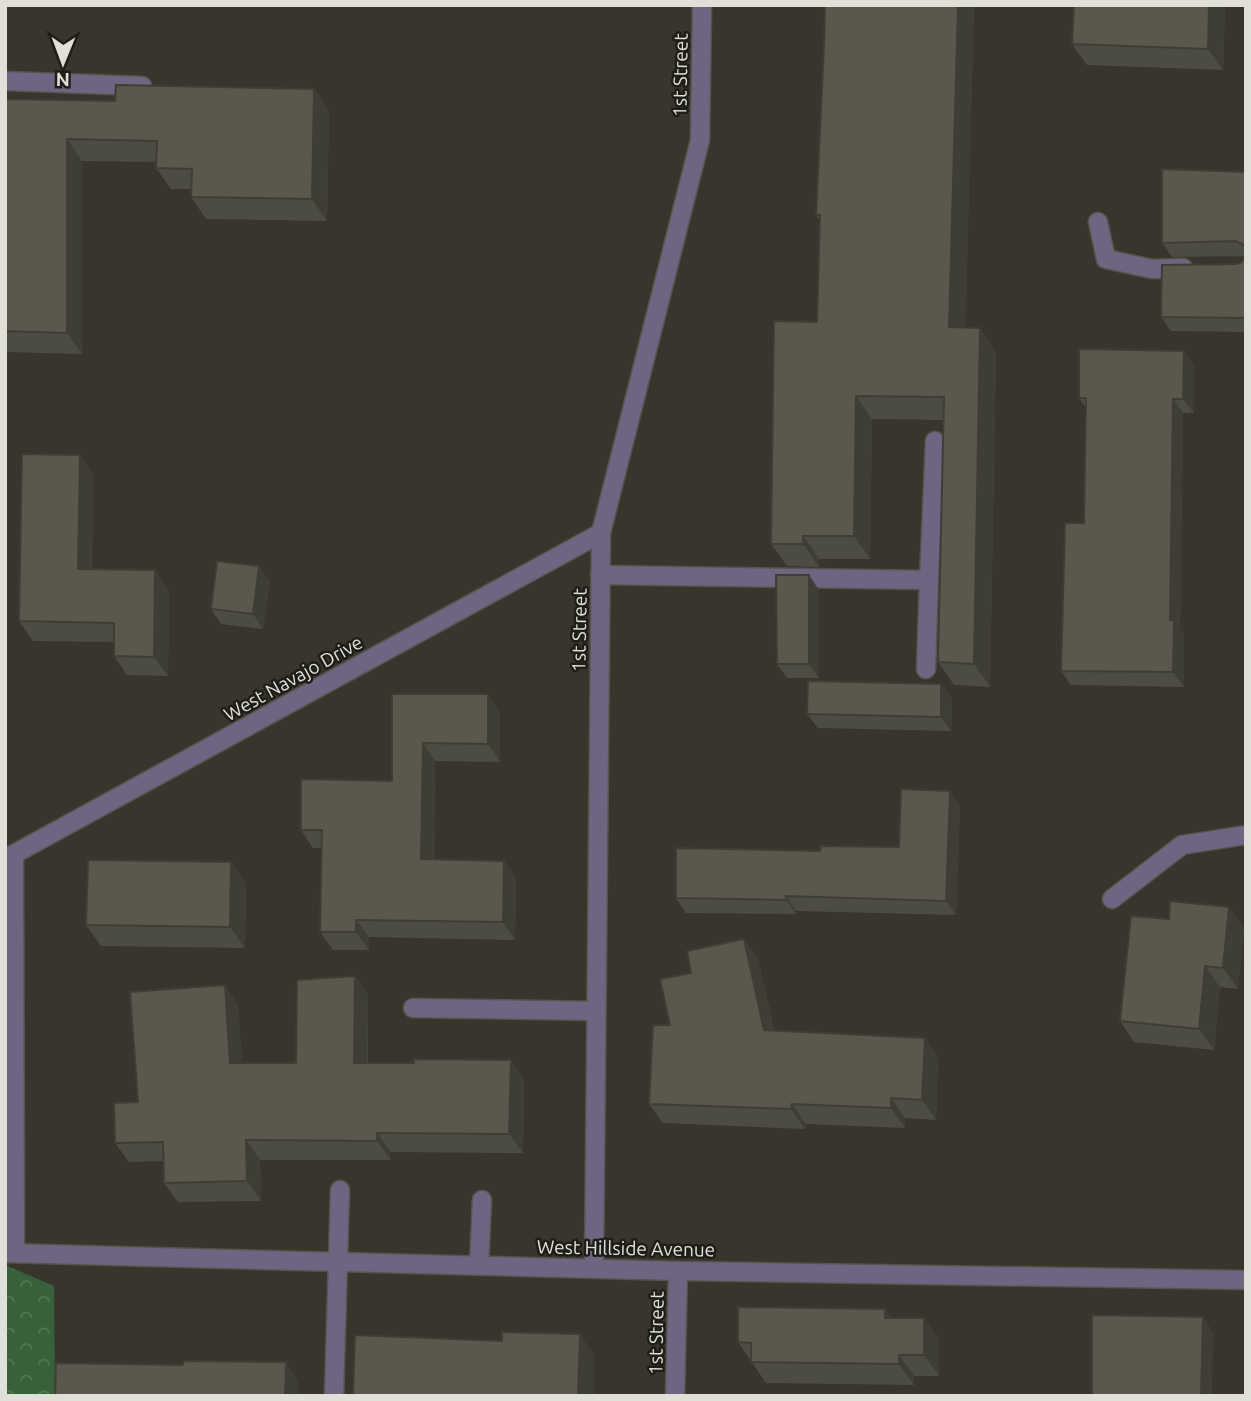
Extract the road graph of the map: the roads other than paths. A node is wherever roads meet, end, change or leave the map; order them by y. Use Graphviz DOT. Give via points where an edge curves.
graph roads {
  1 [pos="702,5"];
  2 [pos="5,81"];
  3 [pos="155,87"];
  4 [pos="1098,222"];
  5 [pos="1206,268"];
  6 [pos="935,441"];
  7 [pos="601,533"];
  8 [pos="600,575"];
  9 [pos="929,580"];
  10 [pos="926,668"];
  11 [pos="1246,835"];
  12 [pos="10,857"];
  13 [pos="1112,899"];
  14 [pos="413,1008"];
  15 [pos="596,1011"];
  16 [pos="340,1190"];
  17 [pos="482,1200"];
  18 [pos="10,1253"];
  19 [pos="337,1262"];
  20 [pos="479,1265"];
  21 [pos="594,1268"];
  22 [pos="678,1271"];
  23 [pos="1246,1280"];
  24 [pos="334,1396"];
  25 [pos="675,1396"];
  1 -- 7 [label="street, 1st Street" via="700,140"];
  2 -- 3 [label="street"];
  4 -- 5 [label="street" via="1106,259 1152,269"];
  6 -- 9 [label="street"];
  7 -- 8 [label="street, 1st Street"];
  7 -- 12 [label="street, West Navajo Drive"];
  8 -- 9 [label="street"];
  8 -- 15 [label="street, 1st Street"];
  9 -- 10 [label="street"];
  11 -- 13 [label="street" via="1182,845"];
  12 -- 18 [label="street"];
  14 -- 15 [label="street"];
  15 -- 21 [label="street, 1st Street"];
  16 -- 19 [label="street"];
  17 -- 20 [label="street"];
  18 -- 19 [label="street, West Hillside Avenue"];
  19 -- 20 [label="street, West Hillside Avenue"];
  19 -- 24 [label="street"];
  20 -- 21 [label="street, West Hillside Avenue"];
  21 -- 22 [label="street, West Hillside Avenue"];
  22 -- 23 [label="street, West Hillside Avenue"];
  22 -- 25 [label="street, 1st Street"];
}
